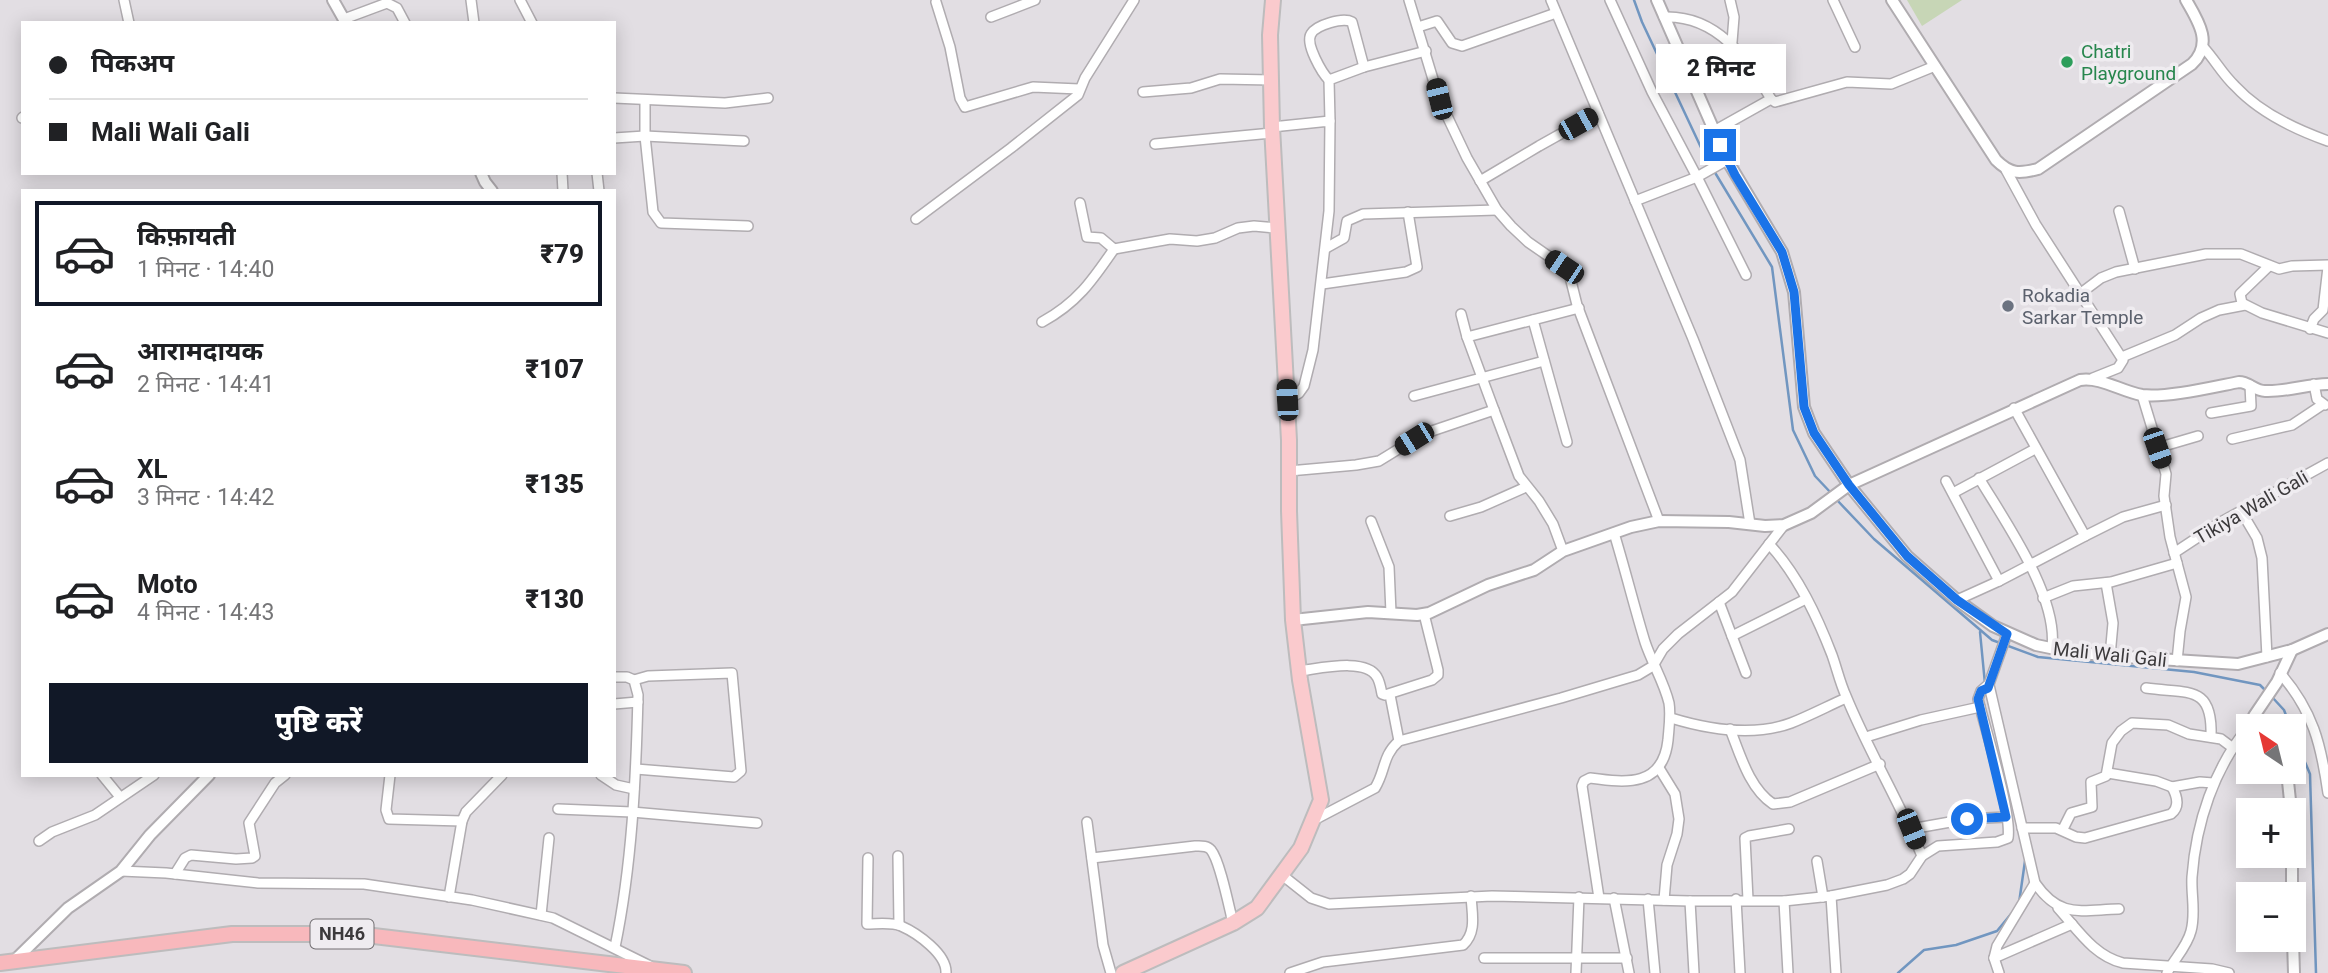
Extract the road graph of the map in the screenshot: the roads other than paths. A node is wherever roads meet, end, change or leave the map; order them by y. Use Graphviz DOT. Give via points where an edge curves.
graph roads {
  1 [pos="124,0"];
  2 [pos="333,0"];
  3 [pos="471,0"];
  4 [pos="520,0"];
  5 [pos="1035,0"];
  6 [pos="1134,0"];
  7 [pos="1273,0"];
  8 [pos="1409,0"];
  9 [pos="1551,0"];
  10 [pos="1611,0"];
  11 [pos="1657,0"];
  12 [pos="1730,0"];
  13 [pos="1833,0"];
  14 [pos="1892,0"];
  15 [pos="2186,0"];
  16 [pos="936,2"];
  17 [pos="1556,13"];
  18 [pos="990,17"];
  19 [pos="1664,17"];
  20 [pos="128,21"];
  21 [pos="345,21"];
  22 [pos="404,21"];
  23 [pos="474,21"];
  24 [pos="530,21"];
  25 [pos="1418,27"];
  26 [pos="1732,42"];
  27 [pos="1855,47"];
  28 [pos="2204,48"];
  29 [pos="1426,51"];
  30 [pos="1936,66"];
  31 [pos="1364,67"];
  32 [pos="1272,80"];
  33 [pos="1329,80"];
  34 [pos="1079,89"];
  35 [pos="1143,92"];
  36 [pos="616,98"];
  37 [pos="768,98"];
  38 [pos="1771,99"];
  39 [pos="645,100"];
  40 [pos="1598,113"];
  41 [pos="1330,121"];
  42 [pos="1272,130"];
  43 [pos="1714,131"];
  44 [pos="645,136"];
  45 [pos="616,138"];
  46 [pos="744,141"];
  47 [pos="2328,141"];
  48 [pos="1155,144"];
  49 [pos="1722,163"];
  50 [pos="2006,170"];
  51 [pos="1697,177"];
  52 [pos="1480,181"];
  53 [pos="1635,201"];
  54 [pos="1080,203"];
  55 [pos="1497,210"];
  56 [pos="2119,211"];
  57 [pos="1408,212"];
  58 [pos="916,219"];
  59 [pos="748,226"];
  60 [pos="1276,228"];
  61 [pos="1326,248"];
  62 [pos="1114,249"];
  63 [pos="2269,266"];
  64 [pos="2328,266"];
  65 [pos="2135,269"];
  66 [pos="1746,275"];
  67 [pos="1322,284"];
  68 [pos="2081,293"];
  69 [pos="2245,305"];
  70 [pos="1579,308"];
  71 [pos="1461,314"];
  72 [pos="1533,320"];
  73 [pos="1042,322"];
  74 [pos="2310,328"];
  75 [pos="2328,333"];
  76 [pos="1467,337"];
  77 [pos="2122,358"];
  78 [pos="1544,361"];
  79 [pos="1480,377"];
  80 [pos="2094,378"];
  81 [pos="2314,384"];
  82 [pos="2328,384"];
  83 [pos="2249,385"];
  84 [pos="2142,395"];
  85 [pos="1413,396"];
  86 [pos="1287,400"];
  87 [pos="2325,405"];
  88 [pos="2014,408"];
  89 [pos="1494,410"];
  90 [pos="2211,413"];
  91 [pos="2198,436"];
  92 [pos="2232,439"];
  93 [pos="1567,442"];
  94 [pos="2157,448"];
  95 [pos="2035,449"];
  96 [pos="2328,463"];
  97 [pos="1289,471"];
  98 [pos="1979,478"];
  99 [pos="1946,481"];
  100 [pos="1849,485"];
  101 [pos="1526,487"];
  102 [pos="1953,493"];
  103 [pos="2166,505"];
  104 [pos="2241,511"];
  105 [pos="1450,516"];
  106 [pos="1371,521"];
  107 [pos="1659,521"];
  108 [pos="1749,524"];
  109 [pos="1784,525"];
  110 [pos="1614,533"];
  111 [pos="2085,536"];
  112 [pos="1769,544"];
  113 [pos="1563,551"];
  114 [pos="2176,558"];
  115 [pos="2030,565"];
  116 [pos="1999,581"];
  117 [pos="2106,583"];
  118 [pos="2043,598"];
  119 [pos="1807,599"];
  120 [pos="1957,600"];
  121 [pos="1719,602"];
  122 [pos="1391,613"];
  123 [pos="1424,614"];
  124 [pos="1293,621"];
  125 [pos="2328,634"];
  126 [pos="1732,636"];
  127 [pos="2006,638"];
  128 [pos="2052,648"];
  129 [pos="2292,650"];
  130 [pos="2110,656"];
  131 [pos="2267,657"];
  132 [pos="2177,661"];
  133 [pos="1653,666"];
  134 [pos="1299,671"];
  135 [pos="1746,673"];
  136 [pos="616,677"];
  137 [pos="2278,677"];
  138 [pos="634,680"];
  139 [pos="1986,688"];
  140 [pos="2146,688"];
  141 [pos="1390,695"];
  142 [pos="1846,698"];
  143 [pos="638,702"];
  144 [pos="616,704"];
  145 [pos="1980,707"];
  146 [pos="2258,714"];
  147 [pos="1671,718"];
  148 [pos="1730,729"];
  149 [pos="1866,737"];
  150 [pos="2211,737"];
  151 [pos="1399,741"];
  152 [pos="2236,744"];
  153 [pos="2233,748"];
  154 [pos="1880,764"];
  155 [pos="1659,768"];
  156 [pos="635,769"];
  157 [pos="2108,773"];
  158 [pos="104,777"];
  159 [pos="151,777"];
  160 [pos="207,777"];
  161 [pos="282,777"];
  162 [pos="390,777"];
  163 [pos="500,777"];
  164 [pos="604,777"];
  165 [pos="2213,783"];
  166 [pos="2172,787"];
  167 [pos="635,789"];
  168 [pos="2328,793"];
  169 [pos="2015,794"];
  170 [pos="120,797"];
  171 [pos="2003,799"];
  172 [pos="558,809"];
  173 [pos="632,812"];
  174 [pos="2006,817"];
  175 [pos="462,821"];
  176 [pos="1312,821"];
  177 [pos="1087,822"];
  178 [pos="757,823"];
  179 [pos="2022,828"];
  180 [pos="1789,829"];
  181 [pos="1911,829"];
  182 [pos="2063,829"];
  183 [pos="548,838"];
  184 [pos="39,841"];
  185 [pos="898,856"];
  186 [pos="1922,856"];
  187 [pos="868,858"];
  188 [pos="1092,859"];
  189 [pos="1817,862"];
  190 [pos="121,871"];
  191 [pos="176,874"];
  192 [pos="1282,875"];
  193 [pos="2035,883"];
  194 [pos="1471,896"];
  195 [pos="449,897"];
  196 [pos="1579,897"];
  197 [pos="1827,897"];
  198 [pos="1599,898"];
  199 [pos="1614,898"];
  200 [pos="1648,899"];
  201 [pos="1736,899"];
  202 [pos="1664,900"];
  203 [pos="1748,900"];
  204 [pos="1690,901"];
  205 [pos="1784,901"];
  206 [pos="2057,907"];
  207 [pos="2119,909"];
  208 [pos="541,915"];
  209 [pos="1233,923"];
  210 [pos="2072,924"];
  211 [pos="899,925"];
  212 [pos="615,947"];
  213 [pos="2293,952"];
  214 [pos="1484,958"];
  215 [pos="1577,958"];
  216 [pos="1627,958"];
  217 [pos="1994,958"];
  218 [pos="7,961"];
  219 [pos="656,970"];
  220 [pos="2168,970"];
  221 [pos="1131,971"];
  222 [pos="684,973"];
  223 [pos="946,973"];
  224 [pos="1111,973"];
  225 [pos="1290,973"];
  226 [pos="1576,973"];
  227 [pos="1629,973"];
  228 [pos="1655,973"];
  229 [pos="1694,973"];
  230 [pos="1740,973"];
  231 [pos="1788,973"];
  232 [pos="1836,973"];
  233 [pos="1999,973"];
  234 [pos="2229,973"];
  235 [pos="2294,973"];
  1 -- 20 [label="street"];
  2 -- 21 [label="street"];
  3 -- 23 [label="street"];
  4 -- 24 [label="street"];
  5 -- 18 [label="street"];
  6 -- 34 [label="street"];
  7 -- 32 [label="main road"];
  8 -- 25 [label="street"];
  9 -- 17 [label="street"];
  10 -- 51 [label="street"];
  11 -- 19 [label="street, Mali Wali Gali"];
  12 -- 26 [label="street"];
  13 -- 27 [label="street"];
  14 -- 30 [label="street"];
  15 -- 28 [label="street"];
  16 -- 34 [label="street" via="965,107 1033,87"];
  17 -- 25 [label="street" via="1462,46 1452,43 1437,21"];
  17 -- 40 [label="street"];
  19 -- 26 [label="street" via="1685,17"];
  19 -- 43 [label="street, Mali Wali Gali"];
  21 -- 22 [label="street" via="387,3 397,8"];
  25 -- 29 [label="street"];
  26 -- 38 [label="street"];
  28 -- 47 [label="street" via="2236,89 2287,125"];
  28 -- 50 [label="street" via="2192,64 2038,169"];
  29 -- 31 [label="street"];
  29 -- 52 [label="street" via="1439,99"];
  30 -- 38 [label="street" via="1891,84 1847,82 1781,101"];
  30 -- 50 [label="street"];
  31 -- 33 [label="street"];
  31 -- 33 [label="street" via="1352,22 1337,19 1314,30 1310,40 1318,68"];
  32 -- 35 [label="street" via="1220,79 1191,88"];
  32 -- 42 [label="main road"];
  33 -- 41 [label="street"];
  34 -- 58 [label="street" via="1059,111"];
  36 -- 39 [label="street"];
  37 -- 39 [label="street" via="725,103"];
  38 -- 43 [label="street"];
  39 -- 44 [label="street"];
  40 -- 52 [label="street"];
  40 -- 53 [label="street"];
  41 -- 42 [label="street"];
  41 -- 61 [label="street"];
  42 -- 48 [label="street"];
  42 -- 60 [label="main road"];
  43 -- 49 [label="street, Mali Wali Gali"];
  44 -- 45 [label="street"];
  44 -- 46 [label="street"];
  44 -- 59 [label="street" via="653,212 662,223"];
  49 -- 51 [label="street"];
  49 -- 100 [label="street, Mali Wali Gali" via="1782,252 1794,292 1804,407 1814,433"];
  50 -- 68 [label="street"];
  51 -- 53 [label="street"];
  51 -- 66 [label="street"];
  52 -- 55 [label="street"];
  53 -- 108 [label="street" via="1740,460"];
  54 -- 62 [label="street" via="1087,237 1101,238"];
  55 -- 57 [label="street"];
  55 -- 70 [label="street" via="1528,242 1564,267"];
  56 -- 65 [label="street"];
  57 -- 61 [label="street" via="1352,218 1345,226 1344,238"];
  57 -- 67 [label="street" via="1417,267"];
  60 -- 62 [label="street" via="1238,228 1198,241 1170,239"];
  60 -- 86 [label="main road"];
  61 -- 67 [label="street"];
  62 -- 73 [label="street" via="1072,303"];
  63 -- 64 [label="street"];
  63 -- 65 [label="street" via="2241,254 2206,254"];
  63 -- 69 [label="street" via="2240,294"];
  64 -- 74 [label="street" via="2323,310"];
  65 -- 68 [label="street" via="2101,278"];
  67 -- 86 [label="street" via="1307,379 1299,393"];
  68 -- 77 [label="street"];
  69 -- 74 [label="street"];
  69 -- 77 [label="street" via="2219,310"];
  70 -- 72 [label="street"];
  70 -- 107 [label="street"];
  71 -- 76 [label="street"];
  72 -- 76 [label="street"];
  72 -- 78 [label="street"];
  74 -- 75 [label="street"];
  76 -- 79 [label="street"];
  77 -- 80 [label="street" via="2118,368"];
  78 -- 79 [label="street"];
  78 -- 93 [label="street"];
  79 -- 85 [label="street"];
  79 -- 89 [label="street"];
  80 -- 84 [label="street"];
  80 -- 88 [label="street" via="2070,383"];
  81 -- 82 [label="street"];
  81 -- 83 [label="street" via="2267,391"];
  81 -- 87 [label="street" via="2317,399"];
  83 -- 84 [label="street" via="2239,382"];
  83 -- 90 [label="street" via="2251,406"];
  84 -- 94 [label="street"];
  86 -- 97 [label="main road"];
  87 -- 92 [label="street" via="2292,425"];
  88 -- 95 [label="street"];
  88 -- 100 [label="street"];
  89 -- 97 [label="street" via="1423,433 1378,461"];
  89 -- 101 [label="street"];
  91 -- 94 [label="street"];
  94 -- 103 [label="street" via="2166,474"];
  95 -- 98 [label="street"];
  95 -- 111 [label="street"];
  96 -- 104 [label="street, Tikiya Wali Gali"];
  97 -- 124 [label="main road"];
  98 -- 102 [label="street"];
  98 -- 115 [label="street"];
  99 -- 102 [label="street"];
  100 -- 109 [label="street" via="1811,513"];
  100 -- 120 [label="street, Mali Wali Gali" via="1907,556"];
  101 -- 105 [label="street"];
  101 -- 113 [label="street" via="1553,524"];
  102 -- 116 [label="street"];
  103 -- 111 [label="street" via="2123,517"];
  103 -- 114 [label="street"];
  104 -- 114 [label="street, Tikiya Wali Gali"];
  104 -- 131 [label="street" via="2257,538 2262,558"];
  106 -- 122 [label="street" via="1389,567"];
  107 -- 108 [label="street"];
  107 -- 110 [label="street"];
  108 -- 109 [label="street"];
  109 -- 112 [label="street"];
  110 -- 113 [label="street"];
  110 -- 133 [label="street"];
  111 -- 115 [label="street"];
  112 -- 119 [label="street"];
  112 -- 121 [label="street"];
  113 -- 123 [label="street" via="1534,570"];
  114 -- 117 [label="street, Tikiya Wali Gali"];
  114 -- 132 [label="street" via="2186,597"];
  115 -- 116 [label="street"];
  115 -- 118 [label="street"];
  116 -- 120 [label="street"];
  117 -- 118 [label="street, Tikiya Wali Gali" via="2073,586"];
  117 -- 130 [label="street" via="2113,623"];
  118 -- 128 [label="street" via="2052,621"];
  119 -- 126 [label="street"];
  119 -- 142 [label="street"];
  120 -- 127 [label="street, Mali Wali Gali"];
  121 -- 126 [label="street"];
  121 -- 133 [label="street" via="1678,634"];
  122 -- 123 [label="street"];
  122 -- 124 [label="street" via="1360,612"];
  123 -- 141 [label="street" via="1438,675"];
  124 -- 134 [label="main road"];
  125 -- 129 [label="street, Mali Wali Gali"];
  126 -- 135 [label="street"];
  127 -- 128 [label="street, Mali Wali Gali"];
  127 -- 139 [label="street"];
  128 -- 130 [label="street, Mali Wali Gali"];
  129 -- 131 [label="street, Mali Wali Gali"];
  129 -- 137 [label="street"];
  130 -- 132 [label="street, Mali Wali Gali"];
  131 -- 132 [label="street, Mali Wali Gali" via="2238,664"];
  133 -- 147 [label="street"];
  133 -- 151 [label="street" via="1561,698"];
  134 -- 141 [label="street" via="1354,666 1374,673 1382,694"];
  134 -- 176 [label="main road" via="1321,800"];
  136 -- 138 [label="street"];
  137 -- 146 [label="street"];
  137 -- 168 [label="street" via="2307,709 2322,751"];
  138 -- 143 [label="street"];
  138 -- 156 [label="street" via="732,673 741,771 734,777"];
  139 -- 145 [label="street" via="1978,699"];
  139 -- 169 [label="street"];
  140 -- 150 [label="street" via="2197,695 2205,701 2210,709"];
  141 -- 151 [label="street"];
  142 -- 148 [label="street" via="1789,723"];
  142 -- 149 [label="street"];
  143 -- 144 [label="street"];
  143 -- 156 [label="street"];
  145 -- 149 [label="street"];
  145 -- 171 [label="street"];
  147 -- 148 [label="street"];
  147 -- 155 [label="street" via="1665,761"];
  148 -- 154 [label="street" via="1760,794 1773,804 1790,803"];
  149 -- 154 [label="street"];
  150 -- 153 [label="street" via="2227,741"];
  150 -- 157 [label="street" via="2168,725 2132,723 2112,743"];
  151 -- 176 [label="street" via="1388,750 1375,788"];
  152 -- 153 [label="street"];
  153 -- 165 [label="street"];
  154 -- 181 [label="street"];
  155 -- 198 [label="street" via="1633,781 1584,780 1582,793"];
  155 -- 202 [label="street" via="1675,794 1679,819"];
  156 -- 167 [label="street"];
  157 -- 166 [label="street"];
  157 -- 182 [label="street" via="2091,782 2092,807 2071,813"];
  158 -- 170 [label="street"];
  159 -- 170 [label="street"];
  160 -- 190 [label="street"];
  161 -- 191 [label="street" via="249,823 255,849 252,859 191,855"];
  162 -- 175 [label="street" via="389,819"];
  163 -- 175 [label="street"];
  164 -- 167 [label="street"];
  165 -- 166 [label="street"];
  165 -- 220 [label="street" via="2192,877 2191,931"];
  166 -- 182 [label="street" via="2177,802 2171,814 2085,838"];
  167 -- 173 [label="street"];
  169 -- 171 [label="street"];
  169 -- 179 [label="street"];
  170 -- 184 [label="street"];
  171 -- 174 [label="street"];
  172 -- 173 [label="street"];
  173 -- 178 [label="street"];
  173 -- 212 [label="street"];
  174 -- 181 [label="street"];
  174 -- 186 [label="street" via="2009,833 2005,841 1948,844"];
  175 -- 195 [label="street"];
  176 -- 192 [label="main road"];
  177 -- 188 [label="street"];
  179 -- 182 [label="street"];
  179 -- 193 [label="street"];
  180 -- 203 [label="street" via="1745,838"];
  181 -- 186 [label="street"];
  183 -- 208 [label="street"];
  185 -- 211 [label="street"];
  186 -- 197 [label="street" via="1903,879"];
  187 -- 211 [label="street" via="867,924"];
  188 -- 209 [label="street" via="1206,846 1216,861"];
  188 -- 224 [label="street"];
  189 -- 197 [label="street"];
  190 -- 191 [label="street"];
  190 -- 218 [label="street" via="68,908"];
  191 -- 195 [label="street" via="258,883 364,884"];
  192 -- 194 [label="street" via="1311,898 1329,904"];
  192 -- 209 [label="main road" via="1257,908"];
  193 -- 206 [label="street"];
  193 -- 217 [label="street" via="2002,935"];
  194 -- 196 [label="street"];
  194 -- 225 [label="street" via="1473,928 1463,945 1323,962"];
  195 -- 208 [label="street"];
  196 -- 198 [label="street"];
  196 -- 215 [label="street"];
  197 -- 205 [label="street"];
  197 -- 232 [label="street"];
  198 -- 199 [label="street"];
  199 -- 200 [label="street"];
  199 -- 216 [label="street"];
  200 -- 202 [label="street"];
  200 -- 228 [label="street"];
  201 -- 203 [label="street"];
  201 -- 204 [label="street"];
  201 -- 230 [label="street"];
  202 -- 204 [label="street"];
  203 -- 205 [label="street"];
  204 -- 229 [label="street"];
  205 -- 231 [label="street"];
  206 -- 207 [label="street"];
  206 -- 210 [label="street"];
  208 -- 212 [label="street"];
  209 -- 221 [label="main road"];
  210 -- 217 [label="street"];
  210 -- 220 [label="street" via="2096,951 2111,960"];
  211 -- 223 [label="street" via="936,950"];
  212 -- 219 [label="street"];
  213 -- 235 [label="street"];
  214 -- 215 [label="street"];
  215 -- 216 [label="street"];
  215 -- 226 [label="street"];
  216 -- 227 [label="street"];
  217 -- 233 [label="street"];
  218 -- 219 [label="highway, NH46" via="232,934 357,934"];
  219 -- 222 [label="highway, NH46"];
  220 -- 234 [label="street" via="2212,968"];
}
